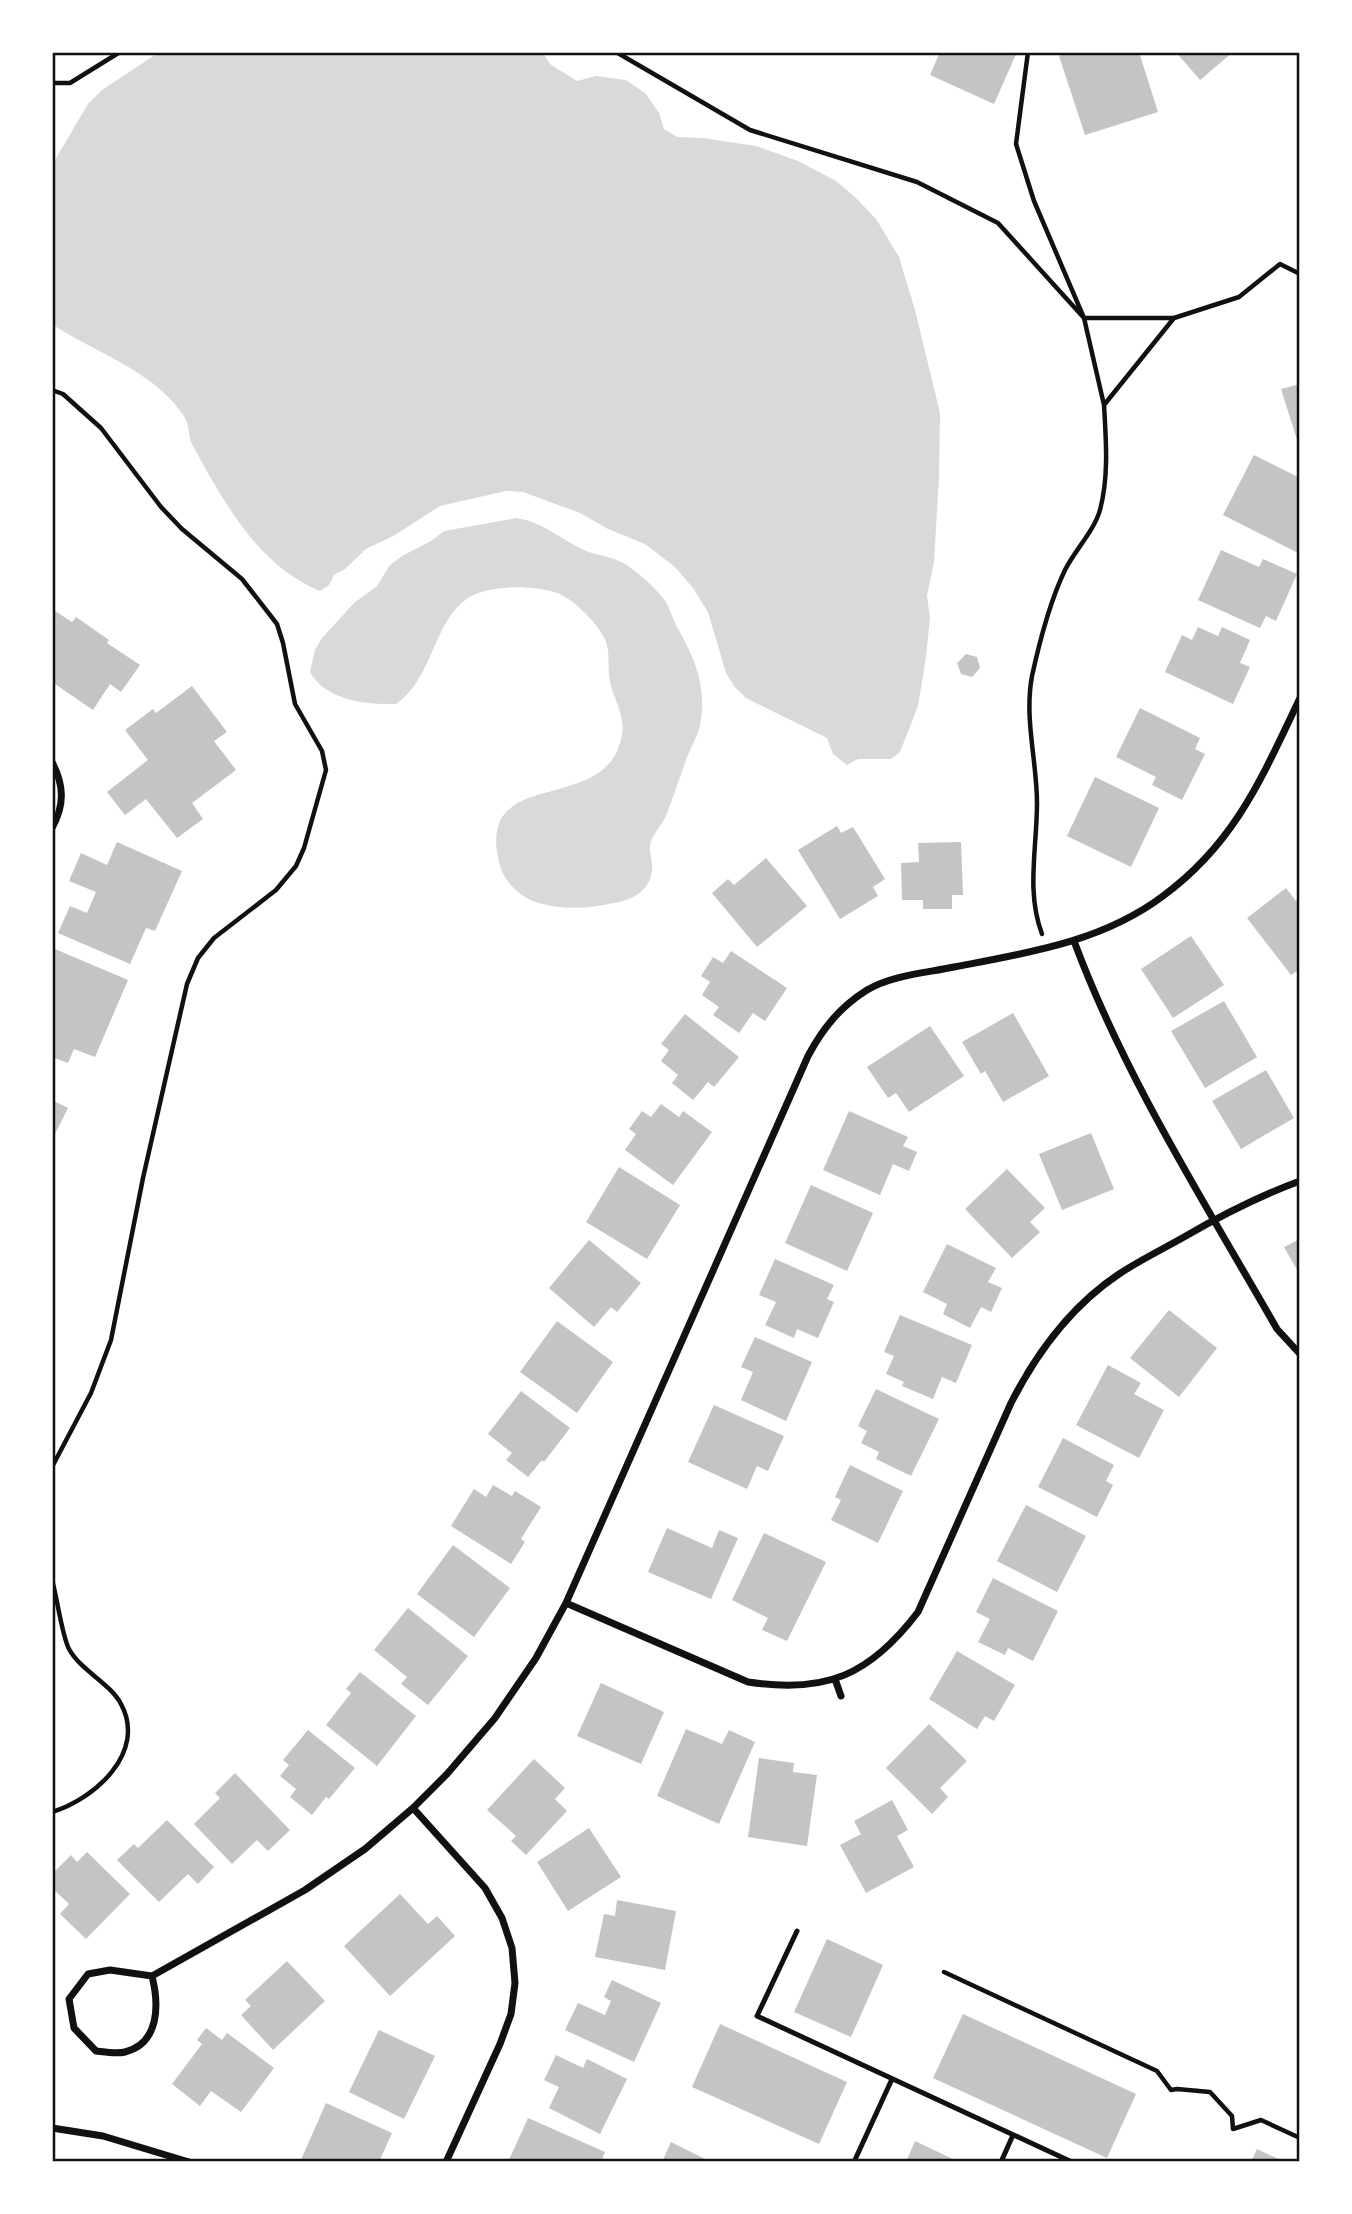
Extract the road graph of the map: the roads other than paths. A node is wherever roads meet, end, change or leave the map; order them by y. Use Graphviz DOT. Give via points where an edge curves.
graph roads {
  1 [pos="1300,698"];
  2 [pos="52,762"];
  3 [pos="52,828"];
  4 [pos="1074,942"];
  5 [pos="1300,1181"];
  6 [pos="1214,1219"];
  7 [pos="1300,1354"];
  8 [pos="566,1603"];
  9 [pos="835,1679"];
  10 [pos="841,1696"];
  11 [pos="412,1808"];
  12 [pos="797,1931"];
  13 [pos="152,1976"];
  14 [pos="892,2079"];
  15 [pos="52,2128"];
  16 [pos="1013,2134"];
  17 [pos="189,2161"];
  18 [pos="446,2161"];
  19 [pos="853,2161"];
  20 [pos="1001,2161"];
  21 [pos="1072,2161"];
  1 -- 4 [label="street" via="1254,794 1200,865 1153,903"];
  2 -- 3 [label="street" via="60,778 62,799"];
  4 -- 6 [label="street" via="1120,1051"];
  4 -- 8 [label="street" via="894,979 843,1007 822,1030"];
  5 -- 6 [label="street"];
  6 -- 7 [label="street" via="1277,1329"];
  6 -- 9 [label="street" via="1119,1274 1049,1339 1011,1403 918,1612 897,1640 871,1662"];
  8 -- 9 [label="street" via="748,1682 779,1687"];
  8 -- 11 [label="street" via="495,1718"];
  9 -- 10 [label="street"];
  11 -- 13 [label="street" via="365,1849 305,1890"];
  11 -- 18 [label="street" via="485,1888 512,1948 515,1983 511,2014"];
  12 -- 14 [label="lane" via="757,2016"];
  13 -- 13 [label="street" via="157,1996 155,2021 146,2040 124,2052 96,2051 74,2028 69,1999 88,1974 110,1970"];
  14 -- 16 [label="lane"];
  14 -- 19 [label="lane"];
  15 -- 17 [label="street" via="103,2136"];
  16 -- 20 [label="lane"];
  16 -- 21 [label="lane"];
}
